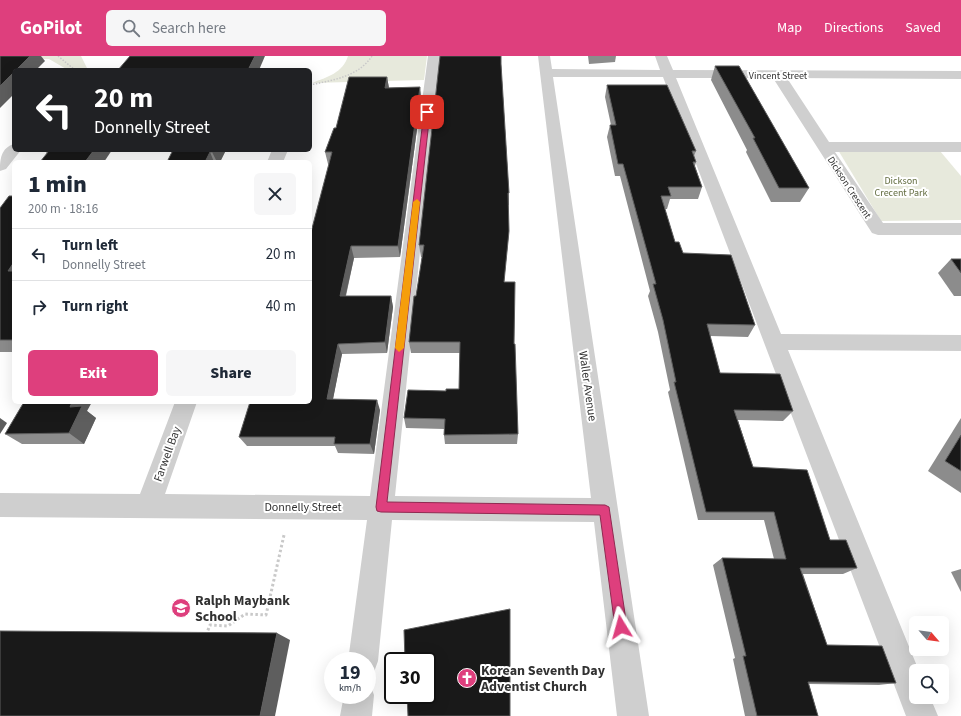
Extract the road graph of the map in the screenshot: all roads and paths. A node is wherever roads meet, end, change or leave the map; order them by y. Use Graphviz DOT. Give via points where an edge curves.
graph roads {
  1 [pos="58,56"];
  2 [pos="372,56"];
  3 [pos="434,56"];
  4 [pos="546,65"];
  5 [pos="665,65"];
  6 [pos="73,68"];
  7 [pos="778,75"];
  8 [pos="961,75"];
  9 [pos="312,84"];
  10 [pos="961,146"];
  11 [pos="824,147"];
  12 [pos="12,151"];
  13 [pos="0,166"];
  14 [pos="961,229"];
  15 [pos="776,342"];
  16 [pos="961,343"];
  17 [pos="185,404"];
  18 [pos="0,505"];
  19 [pos="148,507"];
  20 [pos="290,507"];
  21 [pos="381,507"];
  22 [pos="605,510"];
  23 [pos="205,639"];
  24 [pos="364,652"];
  25 [pos="358,704"];
  26 [pos="356,716"];
  27 [pos="632,716"];
  28 [pos="922,716"];
  1 -- 6 [label="path"];
  2 -- 9 [label="path" via="366,65 352,74"];
  3 -- 21 [label="street"];
  4 -- 5 [label="street, Vincent Street"];
  4 -- 22 [label="street, Waller Avenue"];
  5 -- 7 [label="street, Vincent Street"];
  5 -- 15 [label="street"];
  7 -- 8 [label="street, Vincent Street"];
  7 -- 11 [label="street, Dickson Crescent"];
  10 -- 11 [label="street"];
  11 -- 14 [label="street, Dickson Crescent" via="878,229"];
  12 -- 13 [label="street"];
  15 -- 16 [label="street"];
  15 -- 28 [label="street"];
  17 -- 19 [label="street, Farwell Bay"];
  18 -- 19 [label="street, Donnelly Street"];
  19 -- 20 [label="street, Donnelly Street"];
  20 -- 21 [label="street, Donnelly Street"];
  20 -- 23 [label="path" via="266,615 245,614 228,626 210,625"];
  21 -- 22 [label="street, Donnelly Street"];
  21 -- 24 [label="street"];
  22 -- 27 [label="street, Waller Avenue"];
  25 -- 26 [label="street"];
}
